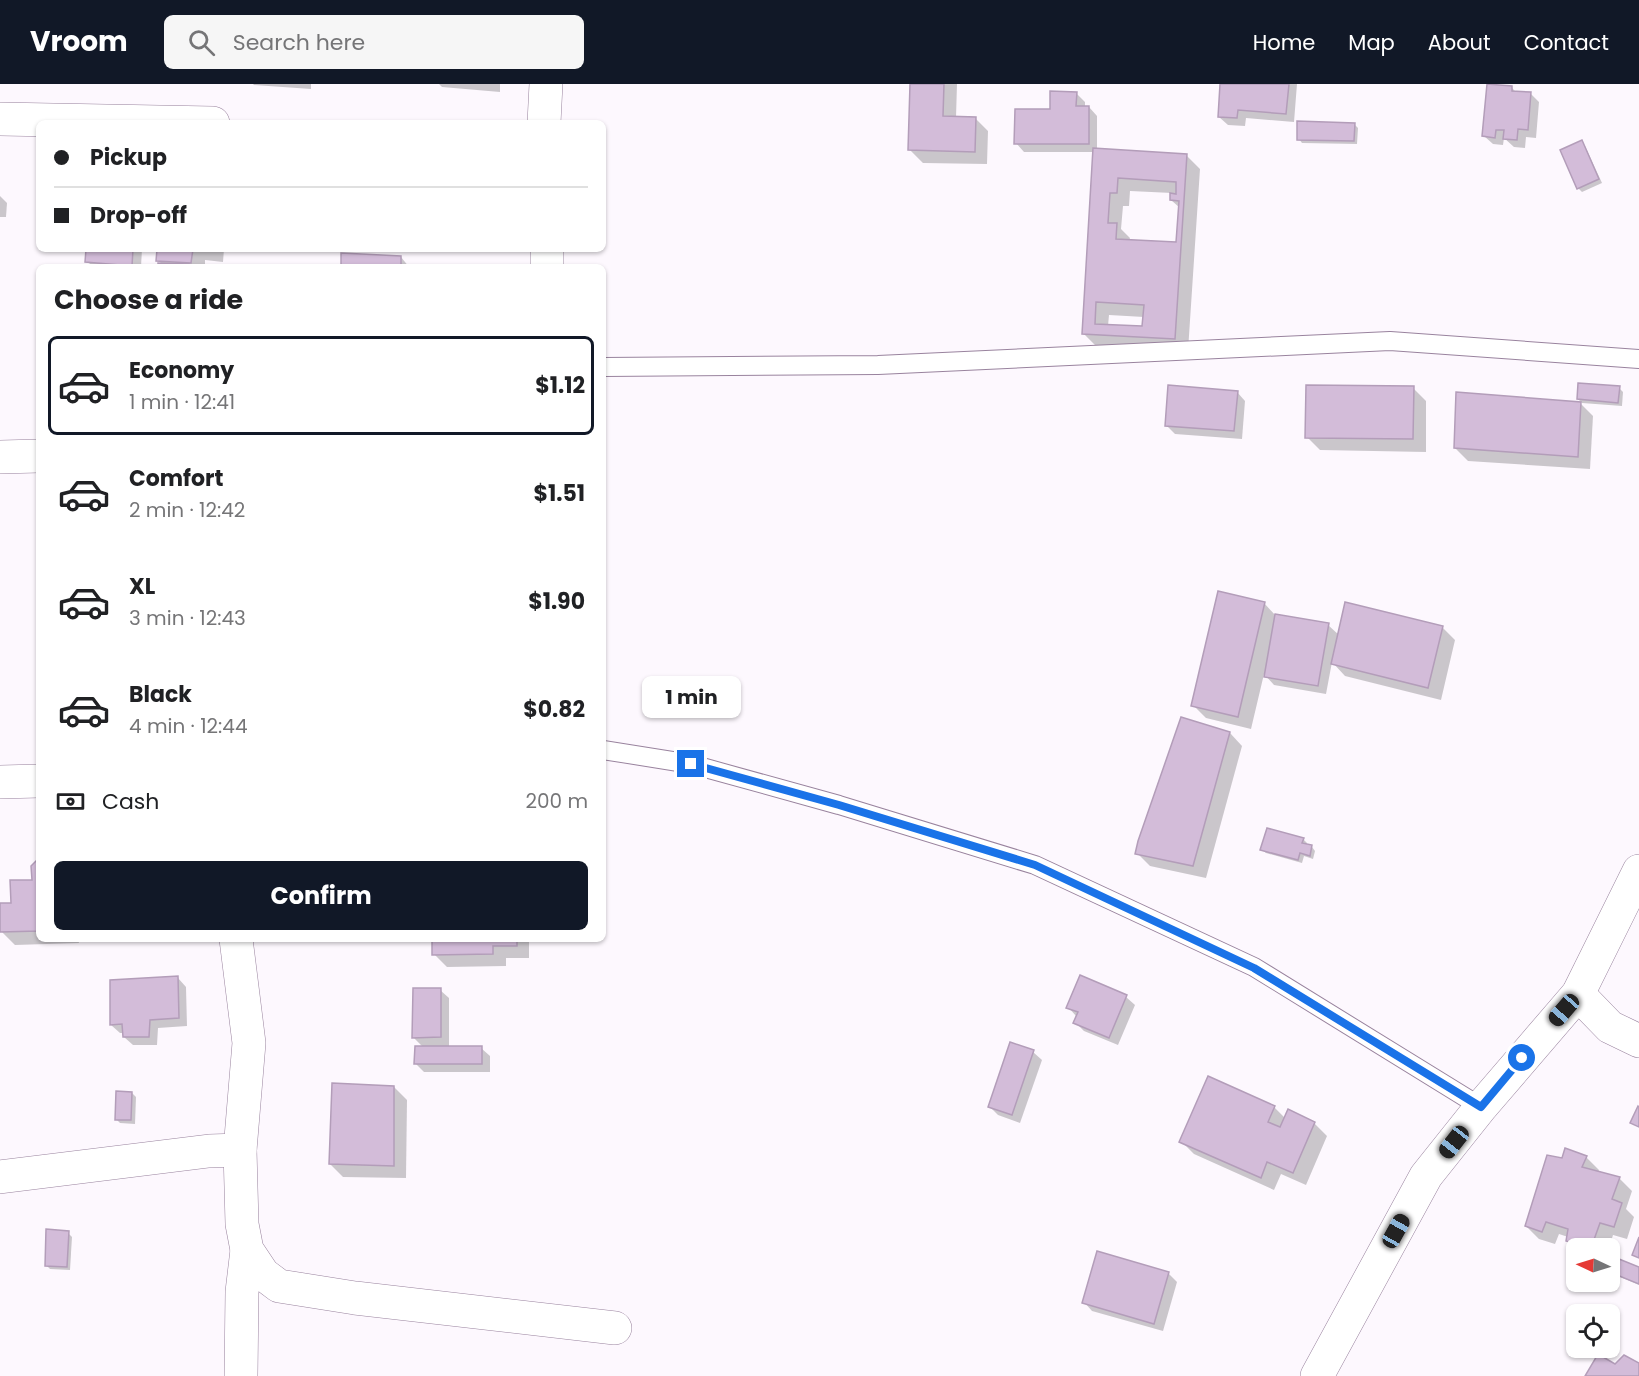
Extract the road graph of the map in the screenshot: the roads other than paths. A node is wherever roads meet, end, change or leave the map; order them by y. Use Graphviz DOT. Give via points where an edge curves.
graph roads {
  1 [pos="546,84"];
  2 [pos="0,119"];
  3 [pos="53,120"];
  4 [pos="544,120"];
  5 [pos="1639,359"];
  6 [pos="606,367"];
  7 [pos="36,456"];
  8 [pos="0,457"];
  9 [pos="606,750"];
  10 [pos="36,781"];
  11 [pos="0,782"];
  12 [pos="1639,871"];
  13 [pos="236,942"];
  14 [pos="1578,994"];
  15 [pos="1639,1041"];
  16 [pos="1481,1107"];
  17 [pos="240,1150"];
  18 [pos="0,1177"];
  19 [pos="248,1250"];
  20 [pos="615,1328"];
  21 [pos="241,1376"];
  22 [pos="1317,1376"];
  1 -- 4 [label="street"];
  2 -- 3 [label="street"];
  5 -- 6 [label="lane" via="1390,341 878,365"];
  7 -- 8 [label="street"];
  9 -- 16 [label="lane" via="691,764 1035,865 1254,968"];
  10 -- 11 [label="street"];
  12 -- 14 [label="street"];
  13 -- 17 [label="street" via="249,1043"];
  14 -- 15 [label="street" via="1610,1028"];
  14 -- 16 [label="street"];
  16 -- 22 [label="street" via="1426,1176"];
  17 -- 18 [label="street"];
  17 -- 19 [label="street" via="242,1224"];
  19 -- 20 [label="street" via="263,1274 279,1286"];
  19 -- 21 [label="street" via="242,1292"];
}
